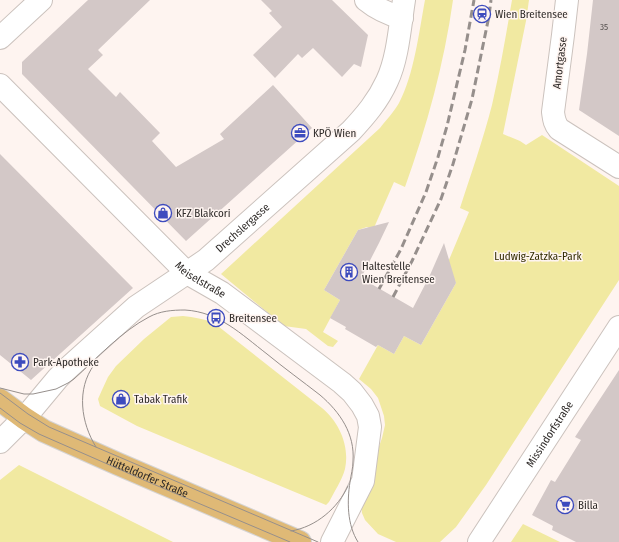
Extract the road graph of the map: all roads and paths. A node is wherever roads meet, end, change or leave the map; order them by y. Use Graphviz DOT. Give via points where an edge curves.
graph roads {
  1 [pos="41,0"];
  2 [pos="366,0"];
  3 [pos="567,0"];
  4 [pos="403,9"];
  5 [pos="0,38"];
  6 [pos="0,85"];
  7 [pos="619,167"];
  8 [pos="187,274"];
  9 [pos="619,327"];
  10 [pos="0,400"];
  11 [pos="24,418"];
  12 [pos="0,442"];
  13 [pos="300,542"];
  14 [pos="332,542"];
  15 [pos="479,542"];
  1 -- 5 [label="street"];
  2 -- 4 [label="street" via="386,13"];
  3 -- 7 [label="street, Amortgasse" via="554,120 559,129"];
  4 -- 8 [label="street, Drechslergasse" via="392,67 378,98 366,115 321,159"];
  6 -- 8 [label="street, Meiselstraße"];
  8 -- 11 [label="street, Drechslergasse" via="157,292 120,321 58,378"];
  8 -- 14 [label="street, Meiselstraße" via="222,293 342,383 352,392 368,416 370,427 363,482"];
  9 -- 15 [label="street, Missindorfstraße"];
  10 -- 11 [label="main road, Hütteldorfer Straße"];
  11 -- 12 [label="street, Drechslergasse"];
  11 -- 13 [label="main road, Hütteldorfer Straße" via="44,431"];
}
